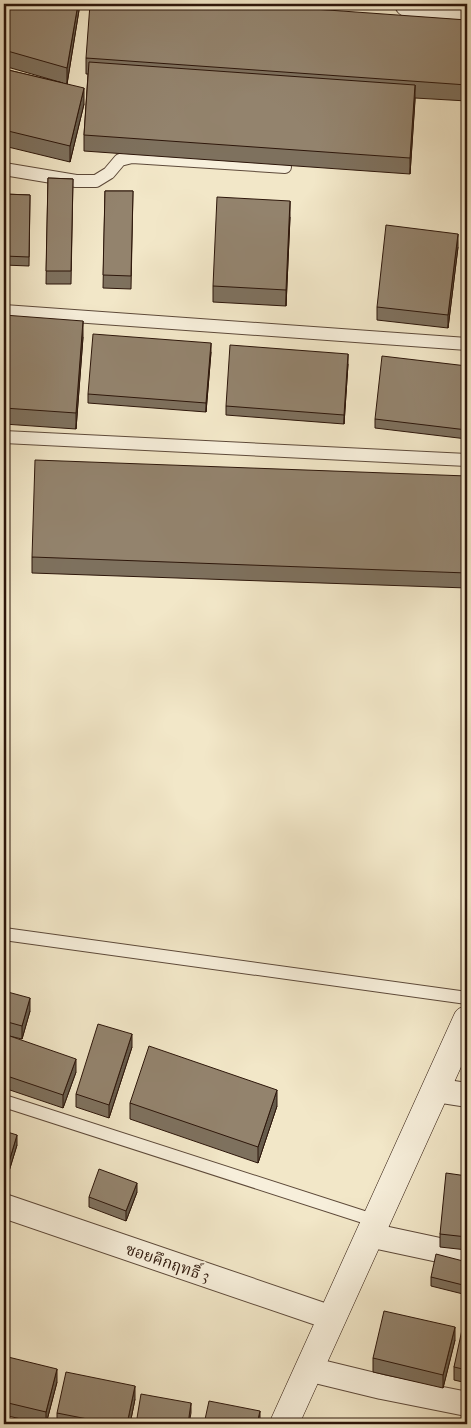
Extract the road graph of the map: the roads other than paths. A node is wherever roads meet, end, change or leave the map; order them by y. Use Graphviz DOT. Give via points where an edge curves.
graph roads {
  1 [pos="407,4"];
  2 [pos="467,8"];
  3 [pos="285,167"];
  4 [pos="4,169"];
  5 [pos="4,311"];
  6 [pos="467,344"];
  7 [pos="4,437"];
  8 [pos="467,460"];
  9 [pos="4,934"];
  10 [pos="467,998"];
  11 [pos="467,1020"];
  12 [pos="435,1090"];
  13 [pos="467,1095"];
  14 [pos="4,1101"];
  15 [pos="4,1206"];
  16 [pos="372,1228"];
  17 [pos="467,1256"];
  18 [pos="332,1318"];
  19 [pos="308,1369"];
  20 [pos="467,1404"];
  21 [pos="284,1424"];
  1 -- 2 [label="street"];
  3 -- 4 [label="lane" via="132,157 120,160 109,174 86,181"];
  5 -- 6 [label="lane"];
  7 -- 8 [label="lane"];
  9 -- 10 [label="lane"];
  11 -- 12 [label="street"];
  12 -- 13 [label="street"];
  12 -- 16 [label="street"];
  14 -- 16 [label="lane"];
  15 -- 18 [label="street, ซอยคึกฤทธิ์ 3"];
  16 -- 17 [label="street"];
  16 -- 18 [label="street"];
  18 -- 19 [label="street"];
  19 -- 20 [label="street"];
  19 -- 21 [label="street"];
}
